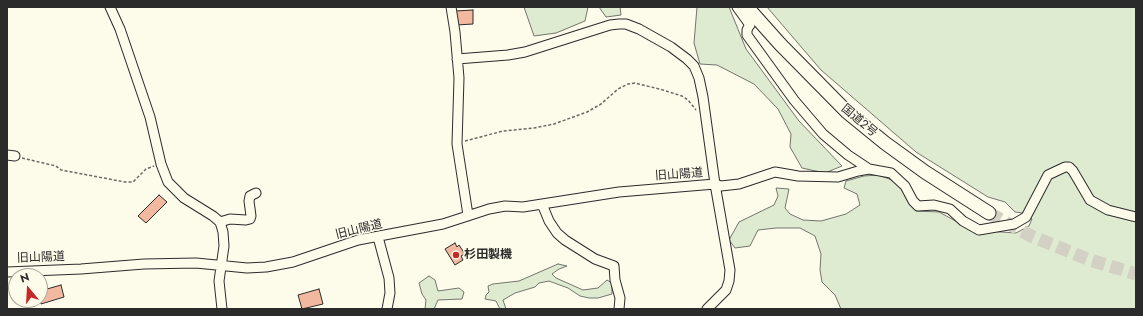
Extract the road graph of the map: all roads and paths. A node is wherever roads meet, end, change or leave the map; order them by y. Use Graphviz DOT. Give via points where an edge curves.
graph roads {
  1 [pos="110,7"];
  2 [pos="451,7"];
  3 [pos="737,7"];
  4 [pos="750,16"];
  5 [pos="457,59"];
  6 [pos="705,118"];
  7 [pos="457,144"];
  8 [pos="11,156"];
  9 [pos="161,164"];
  10 [pos="869,169"];
  11 [pos="715,184"];
  12 [pos="256,193"];
  13 [pos="542,204"];
  14 [pos="989,214"];
  15 [pos="468,215"];
  16 [pos="1136,217"];
  17 [pos="220,222"];
  18 [pos="378,236"];
  19 [pos="220,266"];
  20 [pos="7,272"];
  21 [pos="222,309"];
  22 [pos="387,309"];
  23 [pos="619,309"];
  24 [pos="707,309"];
  1 -- 9 [label="street" via="150,117"];
  2 -- 5 [label="street"];
  3 -- 4 [label="street"];
  4 -- 10 [label="street" via="747,35 794,100 823,134"];
  4 -- 14 [label="highway, 国道2号" via="847,112 925,172"];
  5 -- 6 [label="street" via="525,52 610,25 626,24 671,47 694,66 699,78"];
  5 -- 7 [label="street"];
  6 -- 7 [label="path" via="682,96 635,83 618,89 587,112 554,124 503,131"];
  6 -- 11 [label="street"];
  7 -- 15 [label="street"];
  8 -- 9 [label="path" via="56,166 61,170 125,182 133,182 146,169"];
  9 -- 17 [label="street" via="168,182 184,198"];
  10 -- 11 [label="street, 旧山陽道" via="838,177 798,176 775,172 739,184"];
  10 -- 16 [label="street" via="891,174 905,186 913,202 918,206 934,205 950,209 963,221 979,230 1014,224 1026,218 1048,175 1065,167 1073,171 1090,200 1108,210"];
  11 -- 13 [label="street, 旧山陽道" via="619,192"];
  11 -- 24 [label="street" via="730,270 726,290"];
  12 -- 17 [label="street" via="250,196 250,219"];
  13 -- 15 [label="street, 旧山陽道" via="489,209"];
  13 -- 23 [label="street" via="549,222 565,240 595,259 614,266 620,298"];
  15 -- 18 [label="street, 旧山陽道" via="443,224"];
  17 -- 19 [label="street" via="224,246"];
  18 -- 19 [label="street, 旧山陽道" via="358,240 293,262 248,268"];
  18 -- 22 [label="street" via="389,278"];
  19 -- 20 [label="street, 旧山陽道" via="196,263 144,264"];
  19 -- 21 [label="street"];
}
